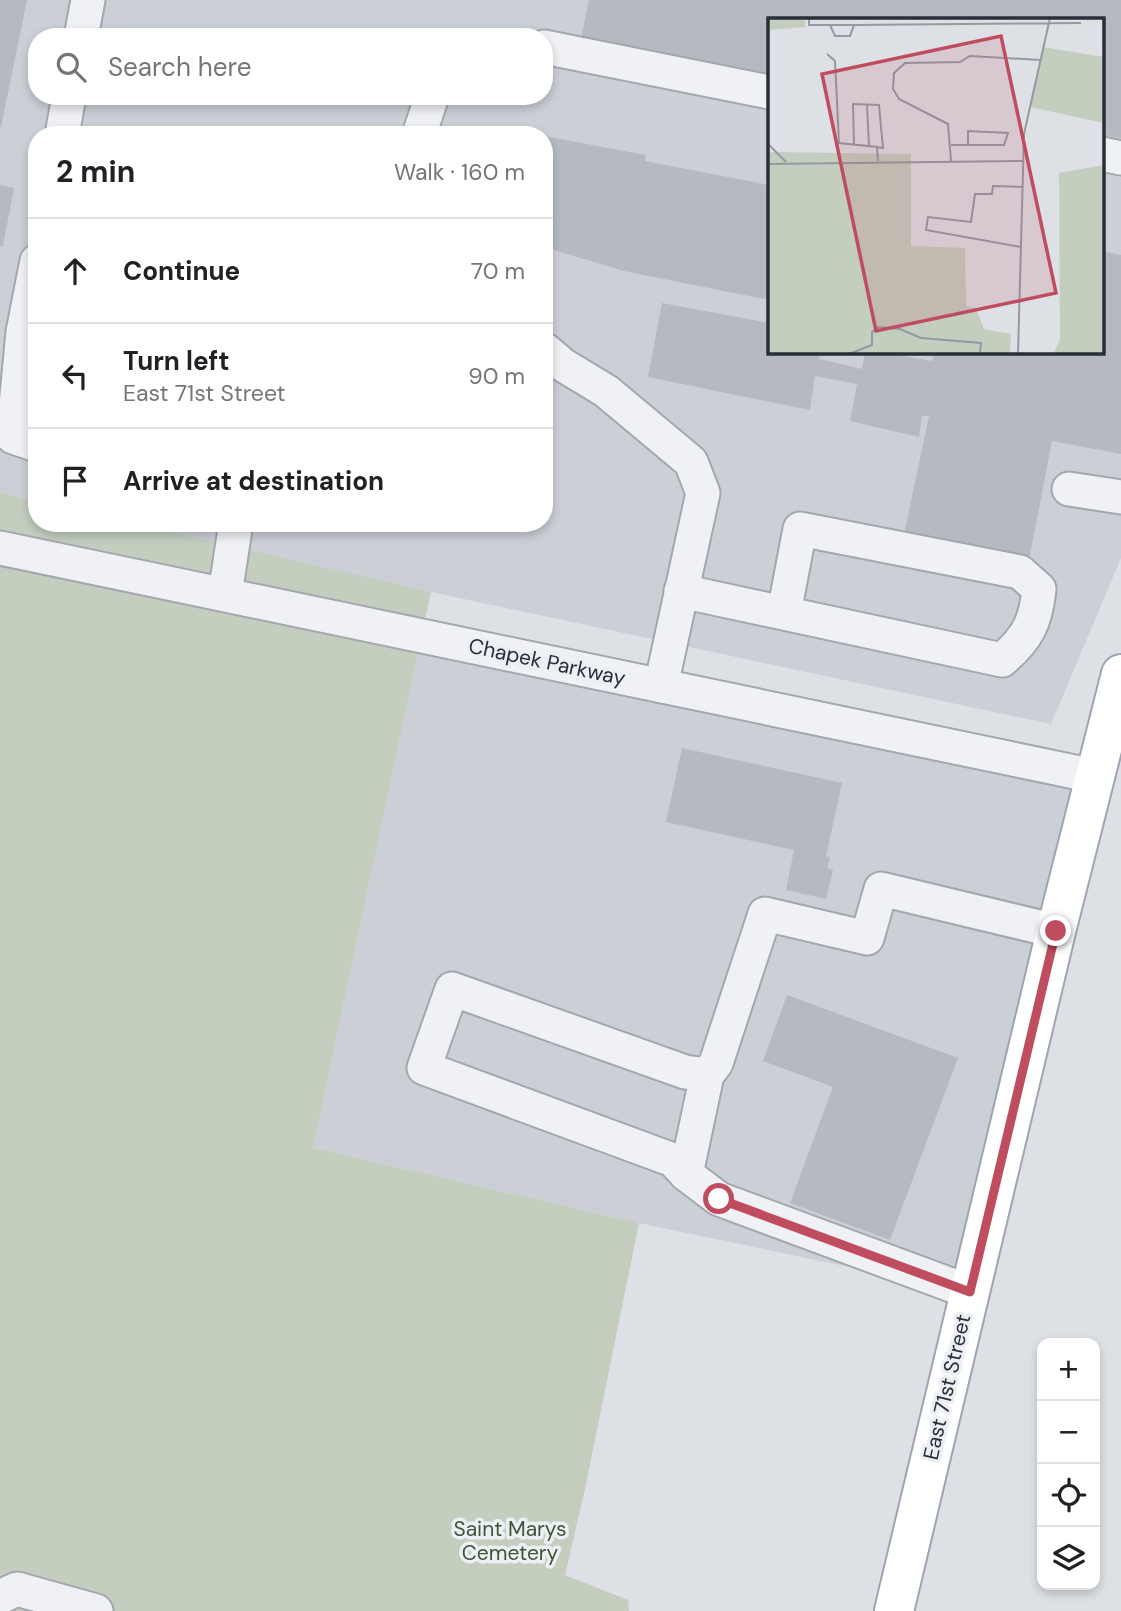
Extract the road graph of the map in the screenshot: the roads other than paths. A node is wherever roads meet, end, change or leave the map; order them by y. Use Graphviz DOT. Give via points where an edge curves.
graph roads {
  1 [pos="88,0"];
  2 [pos="83,28"];
  3 [pos="553,49"];
  4 [pos="768,92"];
  5 [pos="67,105"];
  6 [pos="428,105"];
  7 [pos="64,126"];
  8 [pos="421,126"];
  9 [pos="28,307"];
  10 [pos="553,357"];
  11 [pos="28,442"];
  12 [pos="1069,489"];
  13 [pos="1121,497"];
  14 [pos="235,532"];
  15 [pos="0,548"];
  16 [pos="681,592"];
  17 [pos="225,594"];
  18 [pos="784,613"];
  19 [pos="1121,674"];
  20 [pos="661,686"];
  21 [pos="1094,776"];
  22 [pos="1056,931"];
  23 [pos="707,1075"];
  24 [pos="686,1174"];
  25 [pos="970,1292"];
  26 [pos="0,1597"];
  27 [pos="96,1611"];
  28 [pos="894,1611"];
  1 -- 2 [label="street"];
  3 -- 4 [label="street"];
  5 -- 7 [label="street"];
  6 -- 8 [label="street"];
  9 -- 11 [label="street" via="13,437"];
  10 -- 16 [label="street" via="606,391 691,462 703,493"];
  12 -- 13 [label="street"];
  14 -- 17 [label="street"];
  15 -- 17 [label="street, Chapek Parkway"];
  16 -- 18 [label="street"];
  16 -- 20 [label="street"];
  17 -- 20 [label="street, Chapek Parkway"];
  18 -- 18 [label="street" via="1002,660 1030,629 1039,589 1020,572 800,529"];
  19 -- 21 [label="main road, East 71st Street"];
  20 -- 21 [label="street, Chapek Parkway"];
  21 -- 22 [label="main road, East 71st Street"];
  22 -- 23 [label="street" via="881,889 867,937 765,914 716,1063"];
  22 -- 25 [label="main road, East 71st Street"];
  23 -- 24 [label="street"];
  23 -- 24 [label="street" via="685,1072 452,989 424,1068 673,1160"];
  24 -- 25 [label="street" via="719,1199"];
  25 -- 28 [label="main road, East 71st Street"];
  26 -- 27 [label="street" via="17,1589"];
}
